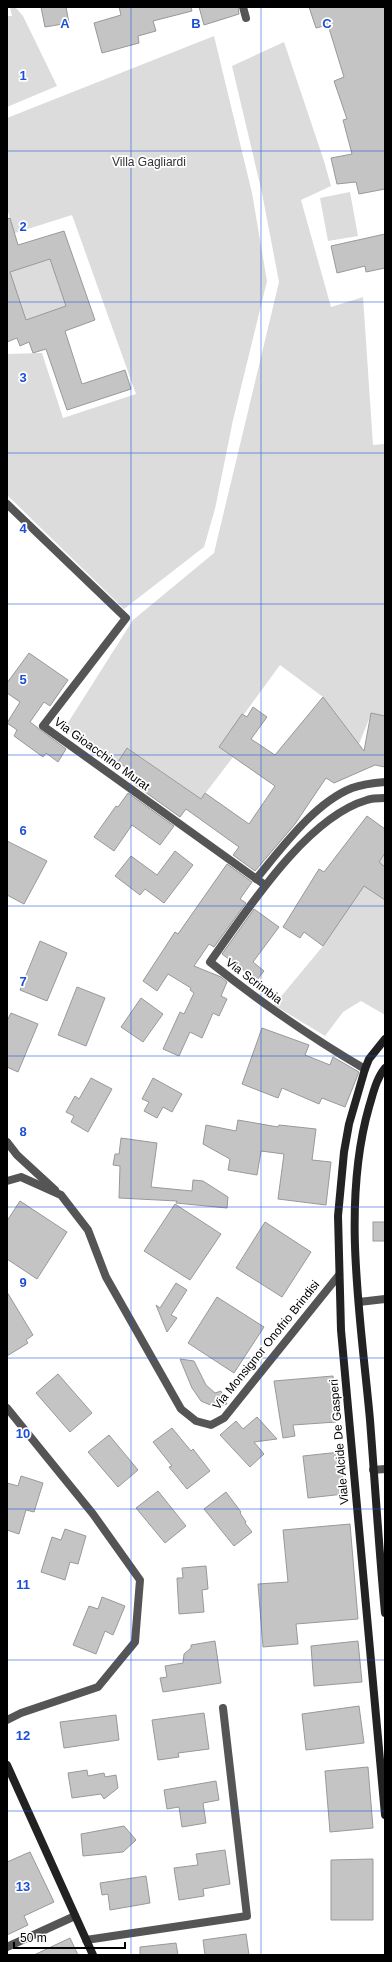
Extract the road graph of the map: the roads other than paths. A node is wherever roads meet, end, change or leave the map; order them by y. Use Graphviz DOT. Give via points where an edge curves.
graph roads {
  1 [pos="243,7"];
  2 [pos="246,18"];
  3 [pos="7,504"];
  4 [pos="385,782"];
  5 [pos="385,798"];
  6 [pos="256,879"];
  7 [pos="265,885"];
  8 [pos="385,1039"];
  9 [pos="385,1068"];
  10 [pos="365,1069"];
  11 [pos="7,1142"];
  12 [pos="7,1181"];
  13 [pos="61,1196"];
  14 [pos="339,1275"];
  15 [pos="385,1299"];
  16 [pos="359,1302"];
  17 [pos="7,1408"];
  18 [pos="385,1469"];
  19 [pos="373,1470"];
  20 [pos="385,1613"];
  21 [pos="223,1708"];
  22 [pos="7,1720"];
  23 [pos="7,1766"];
  24 [pos="385,1815"];
  25 [pos="75,1916"];
  26 [pos="86,1940"];
  27 [pos="7,1947"];
  28 [pos="93,1955"];
  1 -- 2 [label="street"];
  3 -- 6 [label="street, Via Gioacchino Murat" via="126,618 43,726"];
  4 -- 6 [label="street" via="350,789 332,800 308,819"];
  5 -- 7 [label="street" via="367,800 340,812 292,854"];
  6 -- 7 [label="street"];
  7 -- 10 [label="street, Via Scrimbia" via="210,962 271,1009"];
  8 -- 10 [label="main road, Viale Alcide De Gasperi" via="369,1059"];
  9 -- 16 [label="main road" via="374,1088 359,1149 355,1239"];
  10 -- 14 [label="main road, Viale Alcide De Gasperi" via="349,1124 344,1152 338,1216"];
  11 -- 13 [label="street" via="16,1155"];
  12 -- 13 [label="street, Via Monsignor Onofrio Brindisi" via="21,1177"];
  13 -- 14 [label="street, Via Monsignor Onofrio Brindisi" via="88,1230 106,1277 181,1409 196,1421 211,1425 224,1418"];
  14 -- 24 [label="main road, Viale Alcide De Gasperi" via="341,1330"];
  15 -- 16 [label="street"];
  16 -- 19 [label="main road"];
  17 -- 22 [label="street" via="93,1514 140,1580 135,1642 98,1687"];
  18 -- 19 [label="street"];
  19 -- 20 [label="main road"];
  21 -- 26 [label="street" via="247,1916"];
  23 -- 25 [label="main road"];
  25 -- 26 [label="main road"];
  25 -- 27 [label="street"];
  26 -- 28 [label="main road"];
}
